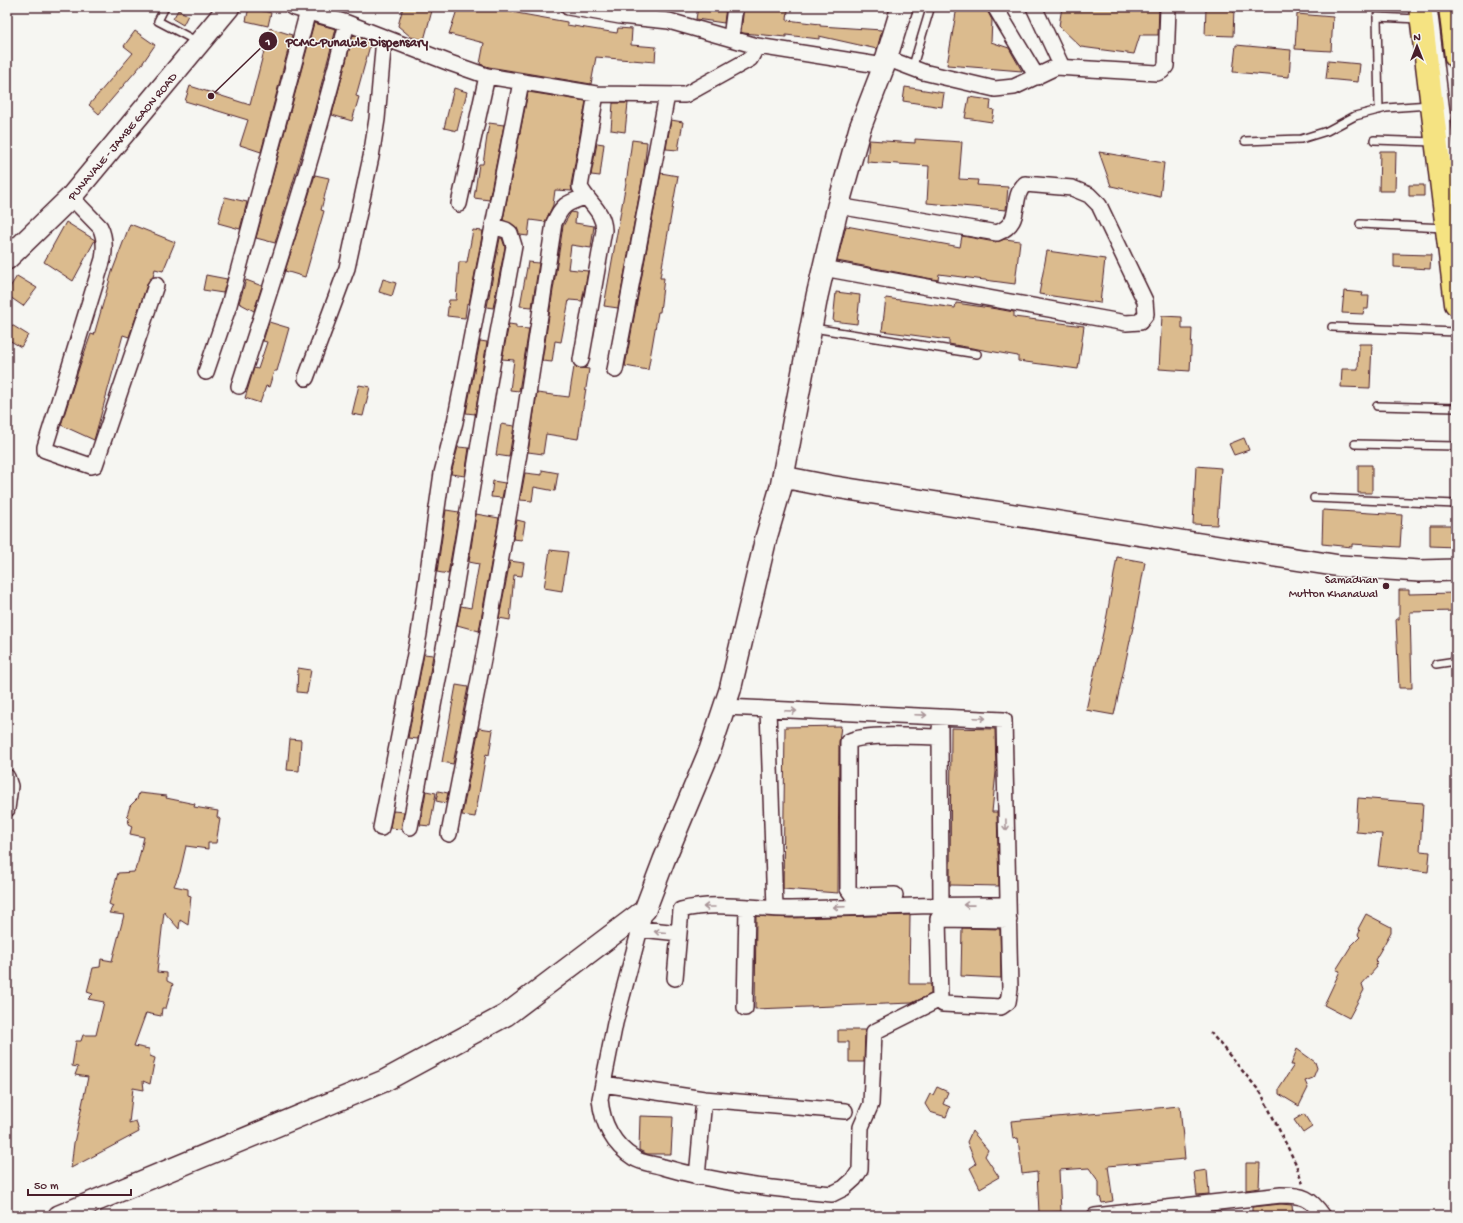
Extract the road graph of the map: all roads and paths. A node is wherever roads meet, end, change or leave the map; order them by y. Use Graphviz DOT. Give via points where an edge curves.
graph roads {
  1 [pos="165,7"];
  2 [pos="229,7"];
  3 [pos="292,7"];
  4 [pos="568,7"];
  5 [pos="735,7"];
  6 [pos="902,7"];
  7 [pos="995,7"];
  8 [pos="1034,7"];
  9 [pos="1168,7"];
  10 [pos="1450,7"];
  11 [pos="930,9"];
  12 [pos="308,11"];
  13 [pos="1425,11"];
  14 [pos="669,14"];
  15 [pos="347,22"];
  16 [pos="384,38"];
  17 [pos="731,38"];
  18 [pos="200,43"];
  19 [pos="757,46"];
  20 [pos="1456,57"];
  21 [pos="885,62"];
  22 [pos="1062,67"];
  23 [pos="912,69"];
  24 [pos="488,76"];
  25 [pos="1037,77"];
  26 [pos="521,82"];
  27 [pos="596,94"];
  28 [pos="667,95"];
  29 [pos="1432,105"];
  30 [pos="1379,110"];
  31 [pos="1374,140"];
  32 [pos="1245,141"];
  33 [pos="1436,142"];
  34 [pos="1456,192"];
  35 [pos="585,196"];
  36 [pos="71,198"];
  37 [pos="459,204"];
  38 [pos="838,206"];
  39 [pos="1360,224"];
  40 [pos="493,226"];
  41 [pos="1447,228"];
  42 [pos="8,257"];
  43 [pos="823,268"];
  44 [pos="156,285"];
  45 [pos="1456,304"];
  46 [pos="811,327"];
  47 [pos="1332,327"];
  48 [pos="1456,332"];
  49 [pos="976,354"];
  50 [pos="581,360"];
  51 [pos="615,370"];
  52 [pos="206,372"];
  53 [pos="306,378"];
  54 [pos="239,386"];
  55 [pos="1377,406"];
  56 [pos="1456,408"];
  57 [pos="1355,444"];
  58 [pos="1456,446"];
  59 [pos="783,477"];
  60 [pos="1314,498"];
  61 [pos="1456,504"];
  62 [pos="1456,570"];
  63 [pos="1456,661"];
  64 [pos="1436,664"];
  65 [pos="724,707"];
  66 [pos="768,710"];
  67 [pos="941,716"];
  68 [pos="940,737"];
  69 [pos="7,777"];
  70 [pos="7,809"];
  71 [pos="410,827"];
  72 [pos="381,828"];
  73 [pos="449,834"];
  74 [pos="941,899"];
  75 [pos="747,908"];
  76 [pos="775,908"];
  77 [pos="1009,913"];
  78 [pos="643,920"];
  79 [pos="679,933"];
  80 [pos="675,978"];
  81 [pos="940,999"];
  82 [pos="745,1008"];
  83 [pos="1210,1032"];
  84 [pos="603,1084"];
  85 [pos="704,1099"];
  86 [pos="845,1111"];
  87 [pos="697,1177"];
  88 [pos="1308,1199"];
  89 [pos="59,1216"];
  90 [pos="1095,1216"];
  91 [pos="1323,1216"];
  1 -- 18 [label="lane" via="158,21"];
  2 -- 18 [label="street, PUNAVALE - JAMBE GAON ROAD"];
  3 -- 12 [label="street"];
  4 -- 14 [label="street" via="620,16"];
  5 -- 17 [label="street"];
  6 -- 21 [label="street"];
  7 -- 25 [label="street"];
  8 -- 22 [label="street"];
  9 -- 22 [label="street" via="1166,66 1162,71 1157,73"];
  10 -- 20 [label="main road"];
  11 -- 23 [label="lane"];
  12 -- 15 [label="street"];
  12 -- 52 [label="street" via="228,305"];
  13 -- 29 [label="main road"];
  13 -- 30 [label="lane" via="1377,17"];
  13 -- 34 [label="lane"];
  14 -- 17 [label="street"];
  15 -- 16 [label="street"];
  15 -- 54 [label="street" via="330,93"];
  16 -- 24 [label="street"];
  16 -- 53 [label="street" via="371,157 347,268"];
  17 -- 19 [label="street"];
  18 -- 36 [label="street, PUNAVALE - JAMBE GAON ROAD"];
  19 -- 21 [label="street"];
  19 -- 28 [label="street" via="750,60 685,95"];
  21 -- 23 [label="street"];
  21 -- 38 [label="street" via="860,128"];
  22 -- 25 [label="street" via="1047,70"];
  23 -- 25 [label="street" via="995,89 1014,87"];
  24 -- 26 [label="street"];
  24 -- 37 [label="street"];
  26 -- 27 [label="street"];
  26 -- 40 [label="street"];
  27 -- 28 [label="street"];
  27 -- 35 [label="street" via="580,187"];
  28 -- 51 [label="street"];
  29 -- 30 [label="lane"];
  29 -- 33 [label="main road"];
  30 -- 32 [label="lane" via="1355,116 1327,131 1301,139"];
  31 -- 33 [label="lane"];
  33 -- 41 [label="main road"];
  35 -- 50 [label="street" via="601,213 604,230"];
  35 -- 73 [label="street" via="565,205 554,223 518,462"];
  36 -- 42 [label="street, PUNAVALE - JAMBE GAON ROAD"];
  36 -- 44 [label="street" via="100,227 105,249 44,447 47,451 91,466 95,465"];
  38 -- 43 [label="street"];
  38 -- 43 [label="street" via="997,233 1007,229 1015,216 1020,189 1025,184 1072,188 1088,195 1099,205 1145,302 1146,314 1140,322 1126,323"];
  39 -- 41 [label="lane"];
  40 -- 71 [label="street" via="510,233 514,246 490,371 454,595"];
  40 -- 72 [label="street" via="455,422 442,472 419,634"];
  41 -- 45 [label="main road"];
  43 -- 46 [label="street"];
  46 -- 49 [label="lane"];
  46 -- 59 [label="street"];
  47 -- 48 [label="lane"];
  55 -- 56 [label="lane"];
  57 -- 58 [label="lane"];
  59 -- 62 [label="street" via="1340,566 1420,571"];
  59 -- 65 [label="street"];
  60 -- 61 [label="lane"];
  63 -- 64 [label="lane"];
  65 -- 66 [label="street"];
  65 -- 78 [label="street" via="710,750 664,860"];
  66 -- 67 [label="street, one-way"];
  66 -- 76 [label="street"];
  67 -- 68 [label="street"];
  67 -- 77 [label="street, one-way" via="1004,720"];
  68 -- 74 [label="street"];
  68 -- 74 [label="street" via="870,736 854,738 848,742 848,889 853,896"];
  69 -- 70 [label="street" via="10,786"];
  74 -- 76 [label="street, one-way"];
  77 -- 74 [label="street, one-way"];
  75 -- 76 [label="street"];
  75 -- 79 [label="street, one-way" via="697,907 681,910"];
  75 -- 82 [label="street"];
  77 -- 81 [label="street" via="938,919"];
  77 -- 81 [label="street" via="1008,1002 1001,1007 950,1005 944,1004"];
  79 -- 78 [label="street, one-way"];
  78 -- 84 [label="street" via="615,1023"];
  78 -- 89 [label="street" via="506,1015 384,1081"];
  79 -- 80 [label="street"];
  81 -- 87 [label="street" via="874,1032 871,1104 861,1127 860,1170 844,1188 832,1194"];
  83 -- 88 [label="path" via="1261,1093 1295,1162"];
  84 -- 85 [label="street"];
  84 -- 87 [label="street" via="601,1110 606,1128 617,1143 634,1158"];
  85 -- 86 [label="street"];
  85 -- 87 [label="street"];
  88 -- 90 [label="street" via="1281,1195"];
  88 -- 91 [label="street"];
}
